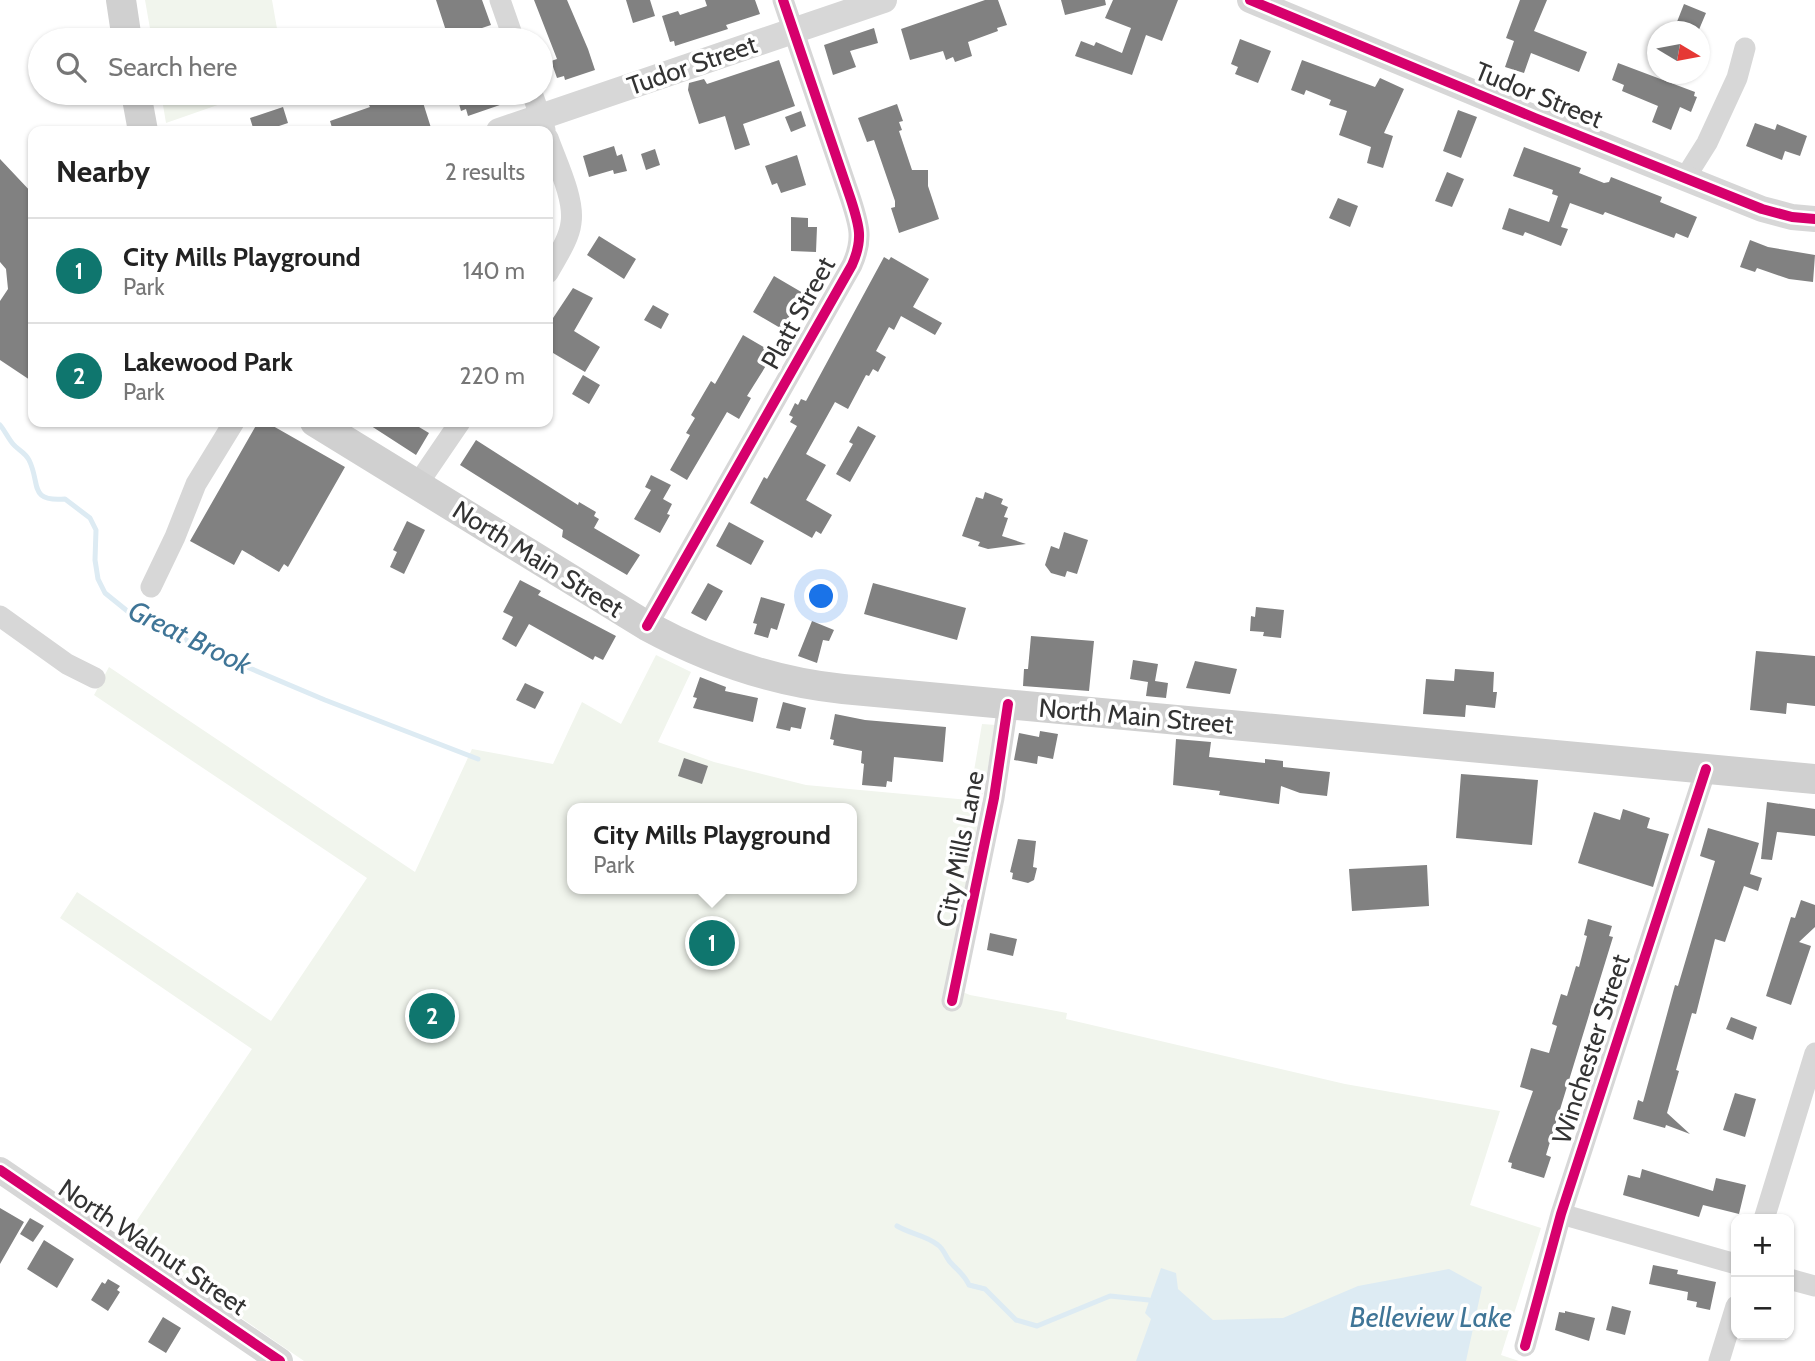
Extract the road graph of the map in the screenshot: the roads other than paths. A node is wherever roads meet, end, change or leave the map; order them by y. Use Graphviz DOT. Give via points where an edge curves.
graph roads {
  1 [pos="121,0"];
  2 [pos="500,0"];
  3 [pos="783,0"];
  4 [pos="884,0"];
  5 [pos="1250,0"];
  6 [pos="125,28"];
  7 [pos="510,28"];
  8 [pos="794,31"];
  9 [pos="1745,48"];
  10 [pos="138,105"];
  11 [pos="542,120"];
  12 [pos="142,126"];
  13 [pos="519,126"];
  14 [pos="553,153"];
  15 [pos="1685,178"];
  16 [pos="1815,219"];
  17 [pos="553,263"];
  18 [pos="231,427"];
  19 [pos="323,427"];
  20 [pos="457,427"];
  21 [pos="417,485"];
  22 [pos="151,587"];
  23 [pos="0,617"];
  24 [pos="647,626"];
  25 [pos="95,678"];
  26 [pos="1008,704"];
  27 [pos="1706,769"];
  28 [pos="1815,779"];
  29 [pos="952,1001"];
  30 [pos="1815,1053"];
  31 [pos="0,1171"];
  32 [pos="1561,1214"];
  33 [pos="1766,1214"];
  34 [pos="1731,1263"];
  35 [pos="1794,1280"];
  36 [pos="1815,1286"];
  37 [pos="1731,1322"];
  38 [pos="1525,1346"];
  39 [pos="281,1361"];
  40 [pos="1719,1361"];
  1 -- 6 [label="main road"];
  2 -- 7 [label="street"];
  3 -- 8 [label="street, Platt Street"];
  4 -- 8 [label="street, Tudor Street"];
  5 -- 15 [label="street, Tudor Street"];
  8 -- 11 [label="street, Tudor Street"];
  8 -- 24 [label="street, Platt Street" via="858,220 859,248"];
  9 -- 15 [label="street" via="1737,78 1707,143"];
  10 -- 12 [label="main road"];
  11 -- 13 [label="street, Tudor Street"];
  14 -- 17 [label="street" via="572,218"];
  15 -- 16 [label="street, Tudor Street" via="1778,214"];
  18 -- 22 [label="street" via="196,484"];
  19 -- 21 [label="main road, North Main Street"];
  20 -- 21 [label="street"];
  21 -- 24 [label="main road, North Main Street"];
  23 -- 25 [label="street"];
  24 -- 26 [label="main road, North Main Street" via="710,656 788,680"];
  26 -- 27 [label="main road, North Main Street"];
  26 -- 29 [label="street, City Mills Lane" via="994,798"];
  27 -- 28 [label="main road, North Main Street"];
  27 -- 32 [label="street, Winchester Street"];
  30 -- 33 [label="street"];
  31 -- 39 [label="street, North Walnut Street"];
  32 -- 34 [label="street"];
  32 -- 38 [label="street, Winchester Street"];
  35 -- 36 [label="street"];
  37 -- 40 [label="street"];
}
